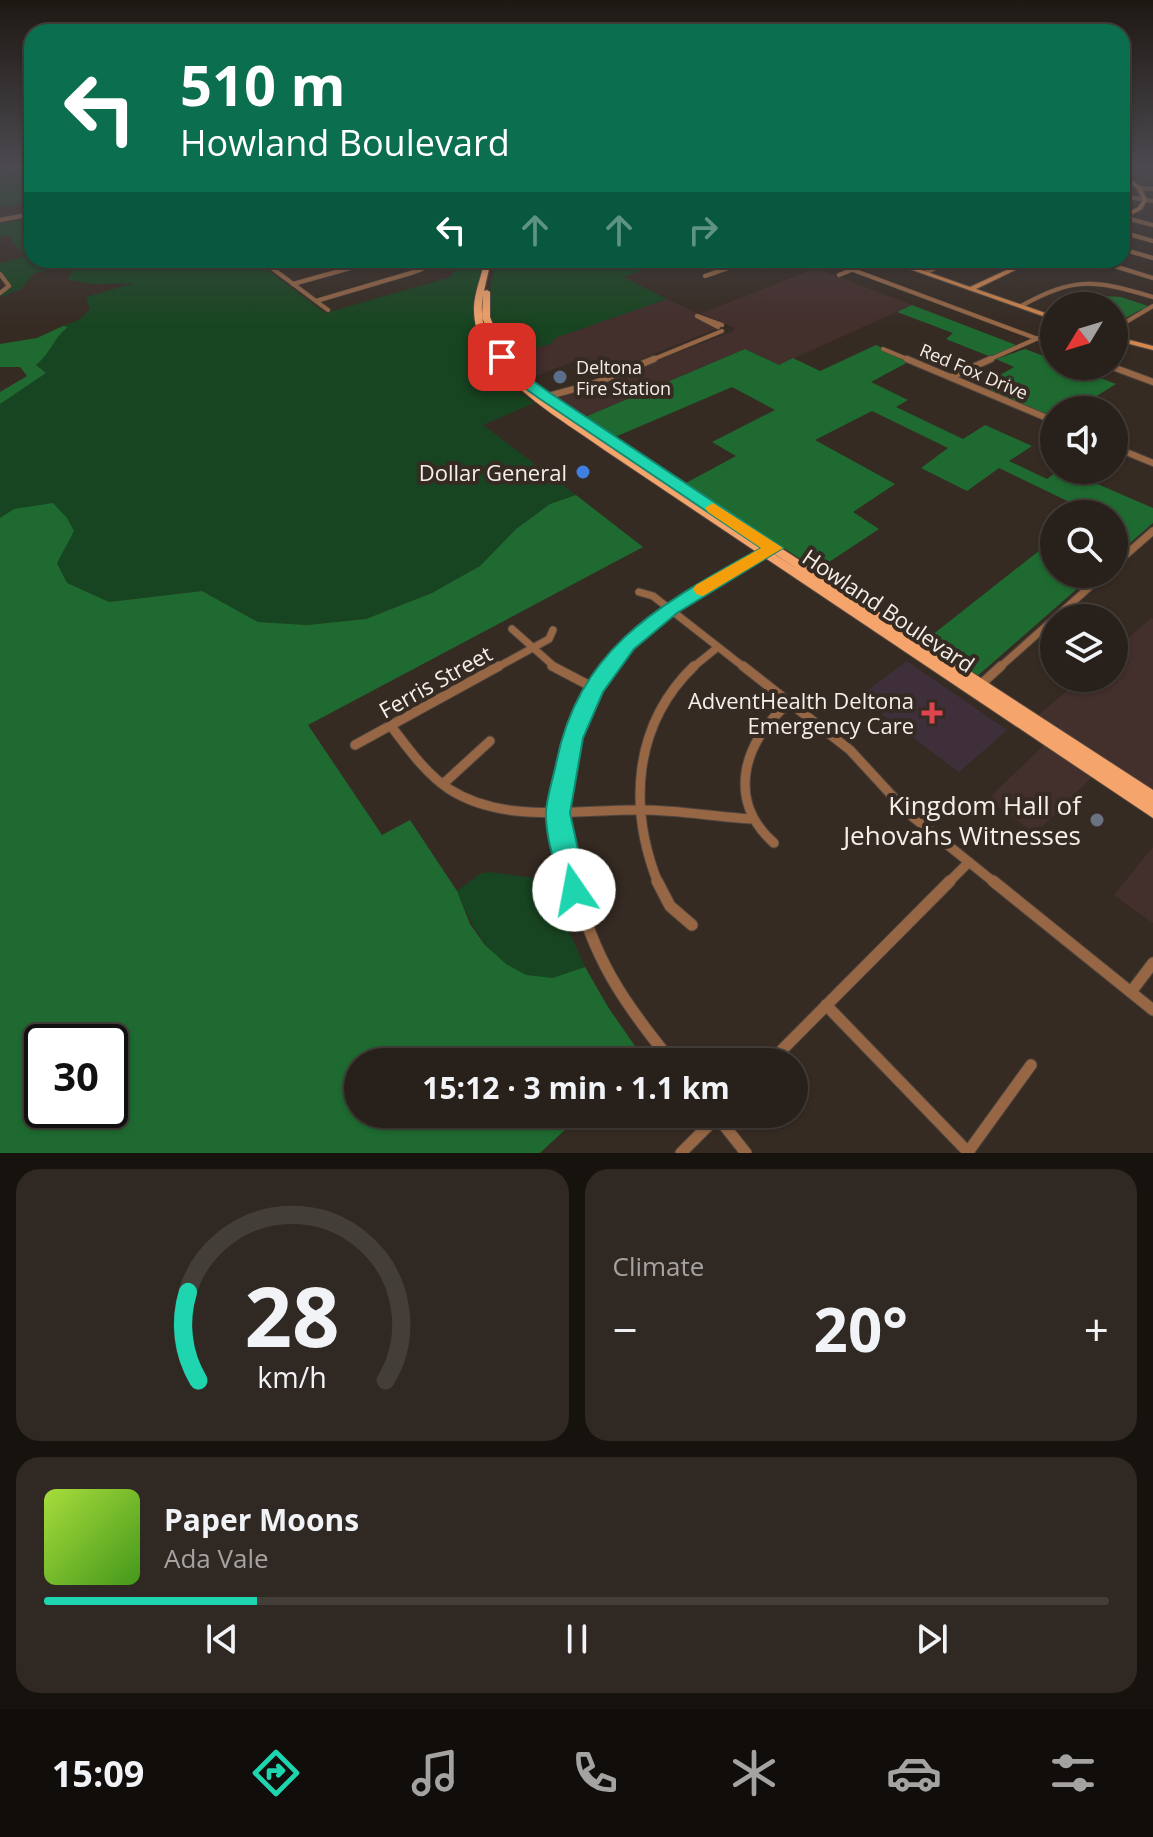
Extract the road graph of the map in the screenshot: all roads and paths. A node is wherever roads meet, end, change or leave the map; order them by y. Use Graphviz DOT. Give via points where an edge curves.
graph roads {
  1 [pos="1134,220"];
  2 [pos="1153,225"];
  3 [pos="1130,234"];
  4 [pos="1153,241"];
  5 [pos="1130,251"];
  6 [pos="1153,258"];
  7 [pos="272,268"];
  8 [pos="350,268"];
  9 [pos="423,268"];
  10 [pos="490,268"];
  11 [pos="728,268"];
  12 [pos="858,268"];
  13 [pos="914,268"];
  14 [pos="936,268"];
  15 [pos="1014,268"];
  16 [pos="1121,268"];
  17 [pos="853,270"];
  18 [pos="927,272"];
  19 [pos="0,274"];
  20 [pos="839,275"];
  21 [pos="705,276"];
  22 [pos="1153,278"];
  23 [pos="293,284"];
  24 [pos="972,288"];
  25 [pos="0,293"];
  26 [pos="1153,297"];
  27 [pos="316,301"];
  28 [pos="1021,306"];
  29 [pos="1153,306"];
  30 [pos="328,310"];
  31 [pos="1040,313"];
  32 [pos="1128,321"];
  33 [pos="720,328"];
  34 [pos="1039,339"];
  35 [pos="1128,342"];
  36 [pos="1153,348"];
  37 [pos="883,349"];
  38 [pos="1128,373"];
  39 [pos="953,376"];
  40 [pos="1153,382"];
  41 [pos="539,397"];
  42 [pos="1040,415"];
  43 [pos="1128,453"];
  44 [pos="1153,463"];
  45 [pos="1153,531"];
  46 [pos="770,551"];
  47 [pos="1128,553"];
  48 [pos="1088,588"];
  49 [pos="639,592"];
  50 [pos="1071,604"];
  51 [pos="670,608"];
  52 [pos="512,629"];
  53 [pos="553,630"];
  54 [pos="1040,631"];
  55 [pos="718,647"];
  56 [pos="532,648"];
  57 [pos="594,688"];
  58 [pos="976,688"];
  59 [pos="789,703"];
  60 [pos="391,726"];
  61 [pos="490,741"];
  62 [pos="355,745"];
  63 [pos="443,784"];
  64 [pos="1153,798"];
  65 [pos="640,810"];
  66 [pos="1153,812"];
  67 [pos="558,813"];
  68 [pos="752,819"];
  69 [pos="774,843"];
  70 [pos="969,862"];
  71 [pos="692,925"];
  72 [pos="1153,963"];
  73 [pos="1131,992"];
  74 [pos="826,1005"];
  75 [pos="1153,1010"];
  76 [pos="661,1048"];
  77 [pos="784,1048"];
  78 [pos="1031,1065"];
  79 [pos="705,1128"];
  80 [pos="727,1128"];
  81 [pos="968,1152"];
  82 [pos="681,1153"];
  83 [pos="746,1153"];
  1 -- 2 [label="street"];
  3 -- 4 [label="street"];
  5 -- 6 [label="street"];
  7 -- 23 [label="street"];
  8 -- 23 [label="street"];
  9 -- 27 [label="street"];
  10 -- 41 [label="main road, Howland Boulevard" via="485,307 490,333 502,356"];
  11 -- 21 [label="street"];
  12 -- 17 [label="street"];
  13 -- 18 [label="street"];
  14 -- 18 [label="street"];
  15 -- 24 [label="street"];
  16 -- 22 [label="street"];
  17 -- 20 [label="street"];
  17 -- 34 [label="street"];
  18 -- 24 [label="street"];
  19 -- 25 [label="street" via="9,286"];
  23 -- 27 [label="street"];
  24 -- 28 [label="street"];
  26 -- 28 [label="street" via="1121,287 1073,284"];
  27 -- 30 [label="street"];
  28 -- 31 [label="street"];
  29 -- 32 [label="street"];
  33 -- 41 [label="street" via="593,384"];
  34 -- 39 [label="street"];
  35 -- 36 [label="street"];
  37 -- 42 [label="street, Red Fox Drive"];
  38 -- 40 [label="street"];
  41 -- 46 [label="main road, Howland Boulevard"];
  43 -- 44 [label="street"];
  45 -- 47 [label="street"];
  46 -- 51 [label="street"];
  46 -- 58 [label="main road, Howland Boulevard"];
  48 -- 50 [label="street"];
  49 -- 51 [label="street"];
  51 -- 55 [label="street"];
  51 -- 57 [label="street" via="627,644"];
  52 -- 56 [label="street"];
  53 -- 56 [label="street, Ferris Street" via="549,639"];
  54 -- 58 [label="street"];
  55 -- 59 [label="street"];
  55 -- 65 [label="street" via="686,671 662,705 642,757"];
  56 -- 57 [label="street" via="556,669"];
  56 -- 60 [label="street, Ferris Street"];
  57 -- 67 [label="street" via="572,738"];
  58 -- 64 [label="main road, Howland Boulevard"];
  58 -- 66 [label="main road, Howland Boulevard"];
  59 -- 68 [label="street" via="752,746 747,782"];
  59 -- 70 [label="street" via="850,750 889,795"];
  60 -- 62 [label="street, Ferris Street"];
  60 -- 63 [label="street"];
  61 -- 63 [label="street"];
  63 -- 67 [label="street" via="488,808"];
  65 -- 67 [label="street"];
  65 -- 68 [label="street"];
  65 -- 71 [label="street" via="653,871 668,907"];
  67 -- 76 [label="street" via="574,890 608,976"];
  68 -- 69 [label="street"];
  70 -- 73 [label="street"];
  70 -- 74 [label="street"];
  72 -- 73 [label="street"];
  73 -- 75 [label="street"];
  74 -- 77 [label="street"];
  74 -- 81 [label="street"];
  78 -- 81 [label="street"];
  79 -- 82 [label="street"];
  80 -- 83 [label="street"];
}
